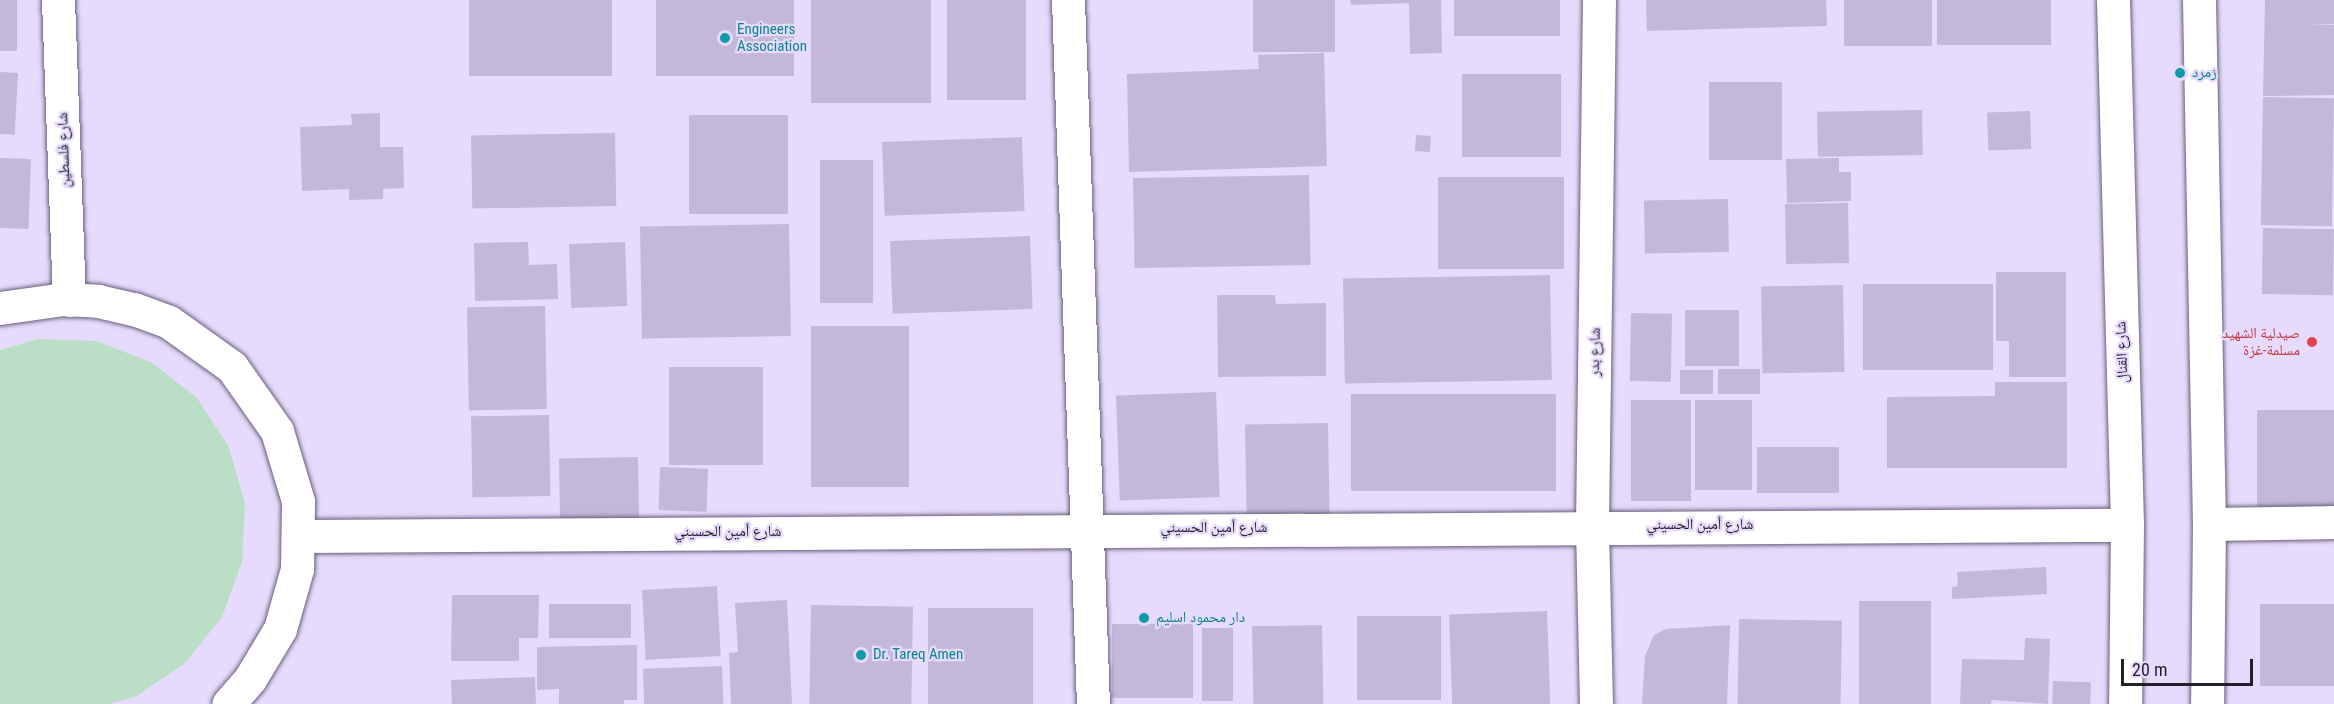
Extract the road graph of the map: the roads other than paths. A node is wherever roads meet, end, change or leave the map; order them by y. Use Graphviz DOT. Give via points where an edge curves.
graph roads {
  1 [pos="58,0"];
  2 [pos="1068,0"];
  3 [pos="1599,0"];
  4 [pos="2113,0"];
  5 [pos="2199,0"];
  6 [pos="69,300"];
  7 [pos="0,308"];
  8 [pos="2334,522"];
  9 [pos="2209,524"];
  10 [pos="1592,525"];
  11 [pos="2127,525"];
  12 [pos="1087,530"];
  13 [pos="301,536"];
  14 [pos="228,704"];
  15 [pos="1093,704"];
  16 [pos="1596,704"];
  17 [pos="2125,704"];
  18 [pos="2207,704"];
  1 -- 6 [label="street, شارع فلسطين"];
  2 -- 12 [label="street"];
  3 -- 10 [label="street, شارع بدر"];
  4 -- 11 [label="street, شارع القنال"];
  5 -- 9 [label="street"];
  6 -- 7 [label="street"];
  6 -- 13 [label="street" via="134,309 168,322 232,367 277,431 290,465"];
  8 -- 9 [label="street"];
  9 -- 18 [label="street"];
  10 -- 11 [label="street, شارع أمين الحسيني"];
  10 -- 12 [label="street, شارع أمين الحسيني"];
  10 -- 16 [label="street, شارع بدر"];
  11 -- 17 [label="street, شارع القنال"];
  12 -- 13 [label="street, شارع أمين الحسيني"];
  12 -- 15 [label="street"];
  13 -- 14 [label="street" via="291,600 280,629 255,671"];
}
